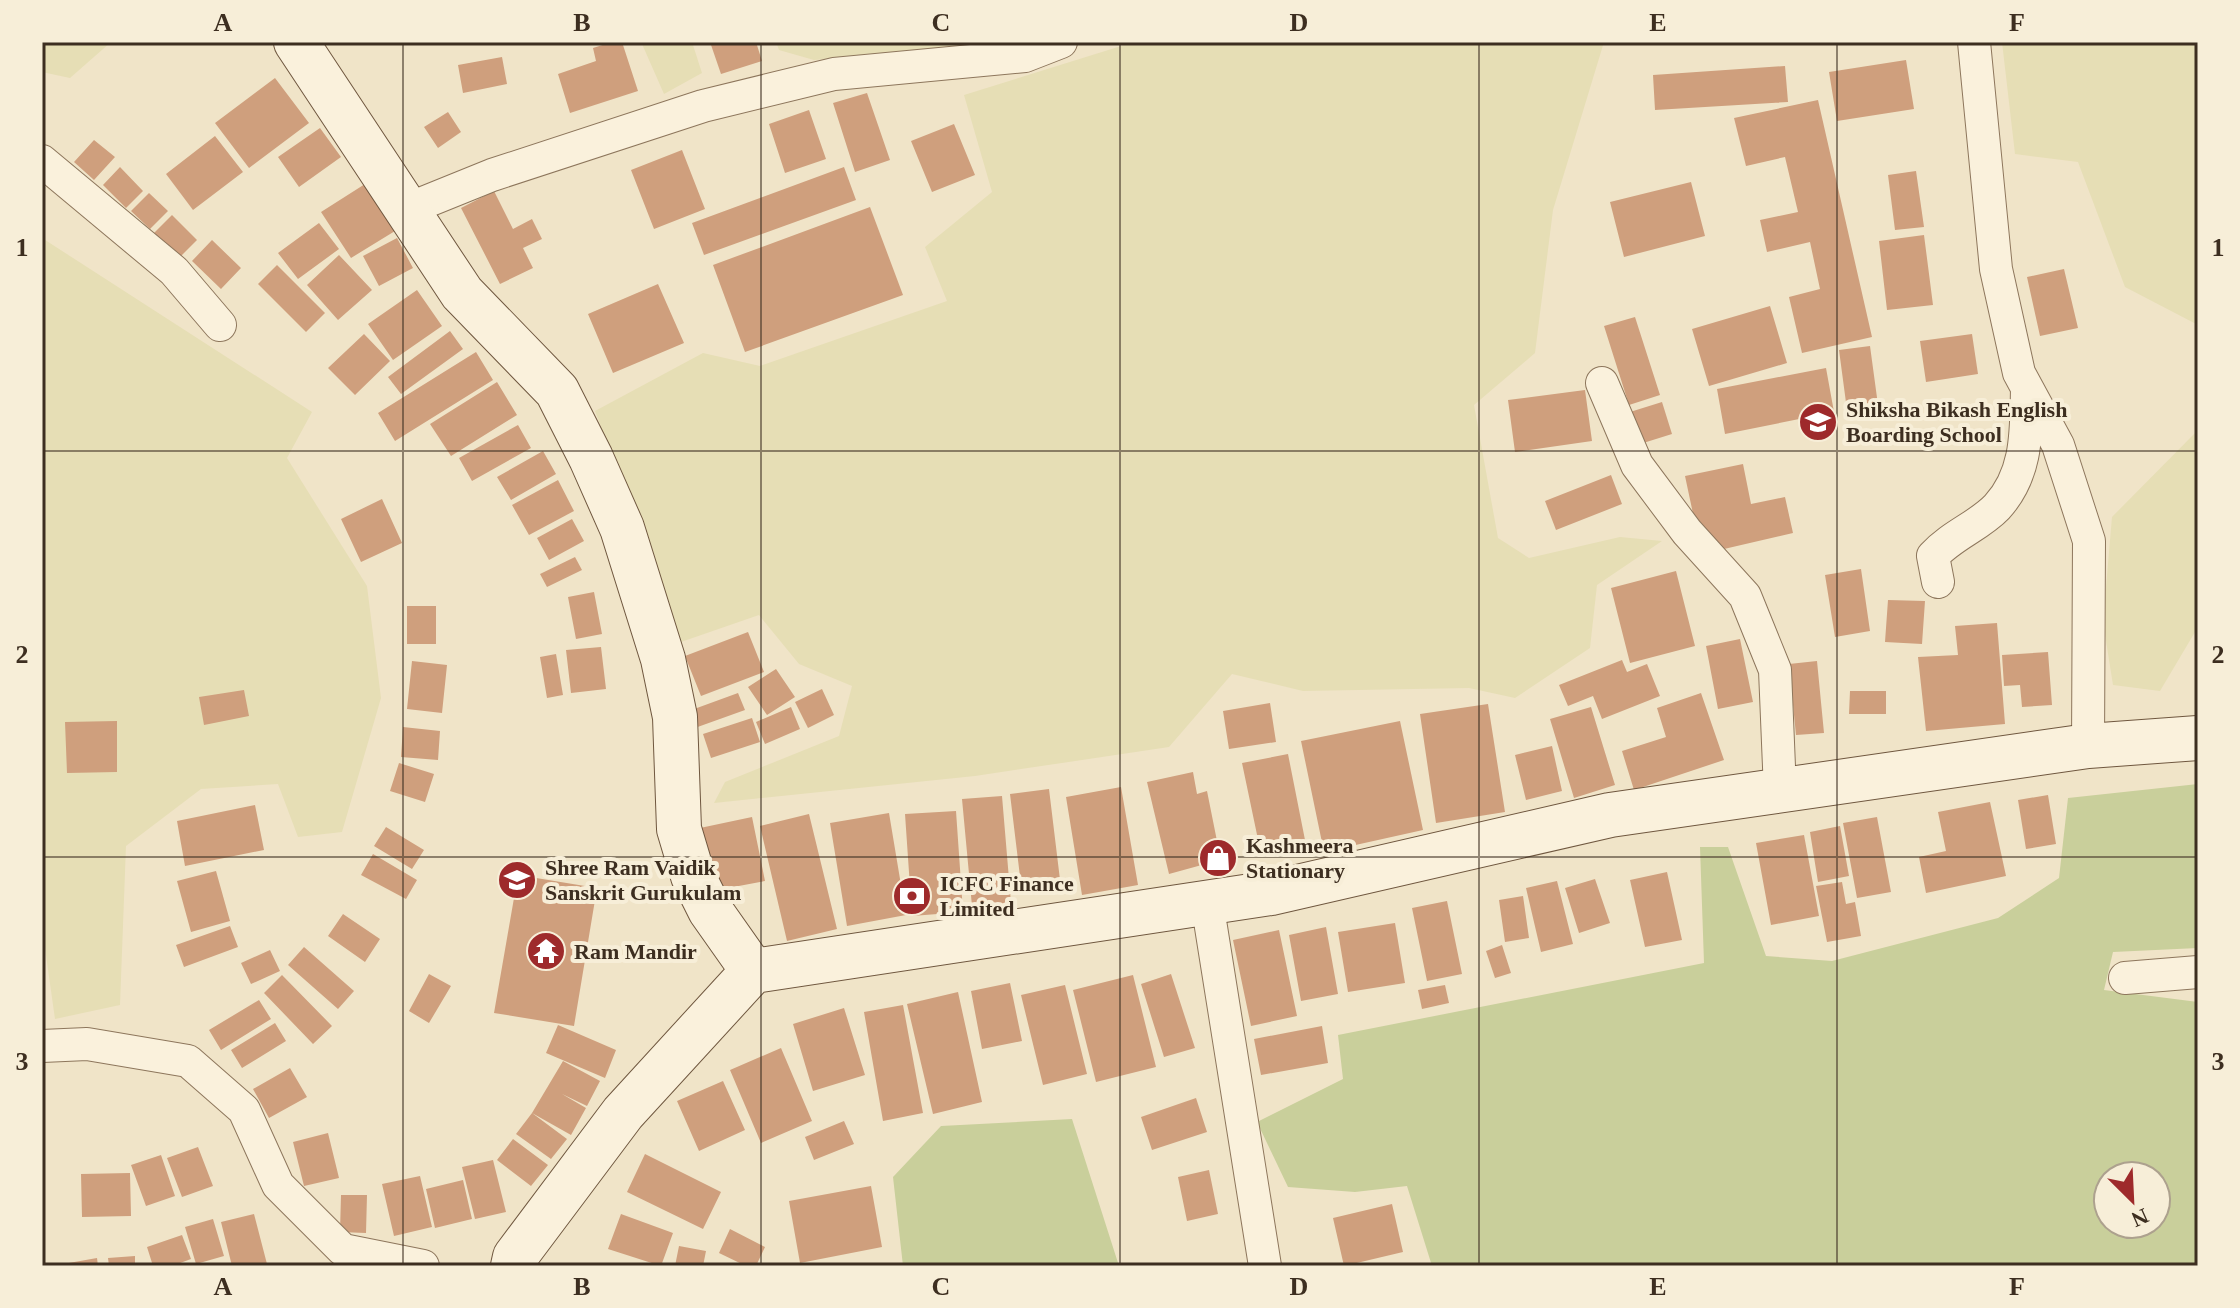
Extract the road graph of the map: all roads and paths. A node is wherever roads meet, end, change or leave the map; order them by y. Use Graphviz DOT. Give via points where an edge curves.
graph roads {
  1 [pos="296,42"];
  2 [pos="1061,42"];
  3 [pos="1974,42"];
  4 [pos="42,161"];
  5 [pos="408,209"];
  6 [pos="220,325"];
  7 [pos="1602,383"];
  8 [pos="2027,388"];
  9 [pos="1938,582"];
  10 [pos="2198,738"];
  11 [pos="2088,746"];
  12 [pos="1780,791"];
  13 [pos="1207,902"];
  14 [pos="753,971"];
  15 [pos="2198,972"];
  16 [pos="2125,978"];
  17 [pos="42,1046"];
  18 [pos="423,1266"];
  19 [pos="513,1266"];
  20 [pos="1265,1266"];
  1 -- 5 [label="street"];
  2 -- 5 [label="street" via="1025,56 834,74 703,106 492,175"];
  3 -- 8 [label="street" via="1996,269"];
  4 -- 6 [label="street" via="174,271"];
  5 -- 14 [label="street" via="462,293 557,391 622,528 663,659 675,717 682,841 710,910"];
  7 -- 12 [label="street" via="1637,465 1687,532 1745,596 1775,670"];
  8 -- 9 [label="street" via="2026,448 2015,480 1996,508 1948,539 1933,556"];
  8 -- 11 [label="street" via="2058,445 2089,541"];
  10 -- 11 [label="street"];
  11 -- 12 [label="street"];
  12 -- 13 [label="street" via="1610,815 1271,893"];
  13 -- 14 [label="street"];
  13 -- 20 [label="street"];
  14 -- 19 [label="street" via="623,1113"];
  15 -- 16 [label="street"];
  17 -- 18 [label="street" via="87,1044 188,1061 244,1110 278,1185 343,1250"];
}
